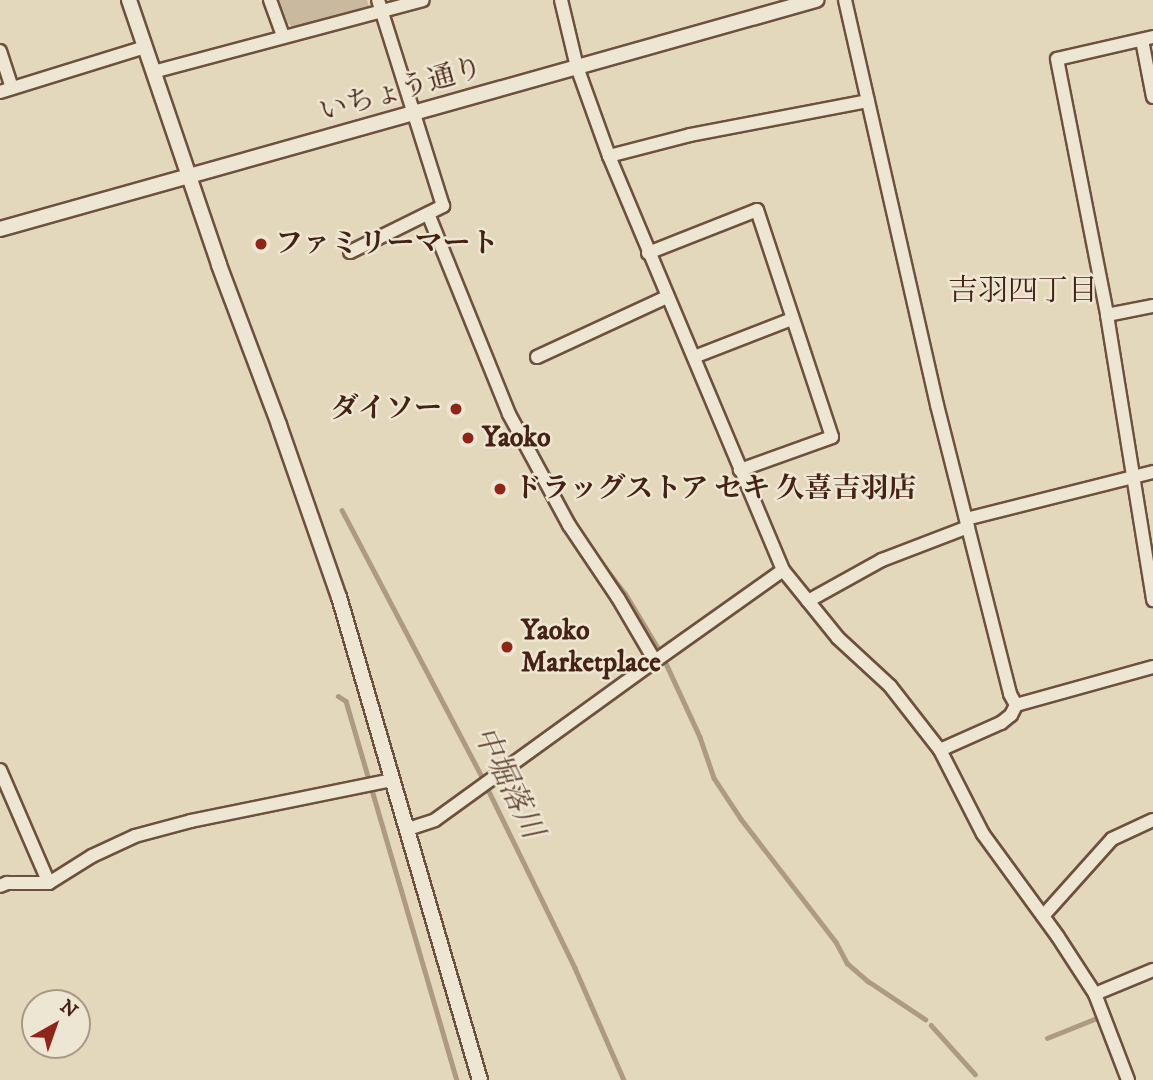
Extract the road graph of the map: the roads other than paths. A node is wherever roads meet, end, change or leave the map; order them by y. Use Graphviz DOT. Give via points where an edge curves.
graph roads {
  1 [pos="129,0"];
  2 [pos="270,0"];
  3 [pos="423,0"];
  4 [pos="561,0"];
  5 [pos="816,0"];
  6 [pos="845,0"];
  7 [pos="380,6"];
  8 [pos="283,35"];
  9 [pos="1147,38"];
  10 [pos="145,47"];
  11 [pos="0,51"];
  12 [pos="577,67"];
  13 [pos="153,72"];
  14 [pos="6,90"];
  15 [pos="1153,97"];
  16 [pos="868,101"];
  17 [pos="414,112"];
  18 [pos="609,156"];
  19 [pos="188,175"];
  20 [pos="428,214"];
  21 [pos="0,229"];
  22 [pos="350,252"];
  23 [pos="648,253"];
  24 [pos="667,297"];
  25 [pos="1153,306"];
  26 [pos="1107,315"];
  27 [pos="792,319"];
  28 [pos="694,356"];
  29 [pos="537,357"];
  30 [pos="740,470"];
  31 [pos="1153,472"];
  32 [pos="1134,477"];
  33 [pos="967,523"];
  34 [pos="783,570"];
  35 [pos="1153,600"];
  36 [pos="808,601"];
  37 [pos="655,661"];
  38 [pos="1153,667"];
  39 [pos="1016,705"];
  40 [pos="940,750"];
  41 [pos="0,770"];
  42 [pos="393,780"];
  43 [pos="1153,820"];
  44 [pos="408,829"];
  45 [pos="49,883"];
  46 [pos="0,886"];
  47 [pos="1044,916"];
  48 [pos="1153,970"];
  49 [pos="1095,994"];
  50 [pos="480,1080"];
  51 [pos="1128,1080"];
  1 -- 10 [label="street"];
  2 -- 8 [label="street"];
  3 -- 7 [label="street"];
  4 -- 12 [label="street"];
  5 -- 12 [label="street, いちょう通り"];
  6 -- 16 [label="street"];
  7 -- 8 [label="street"];
  7 -- 17 [label="street"];
  8 -- 13 [label="street"];
  9 -- 15 [label="street"];
  9 -- 26 [label="street" via="1057,59"];
  10 -- 13 [label="street"];
  10 -- 14 [label="street"];
  11 -- 14 [label="street"];
  12 -- 17 [label="street, いちょう通り"];
  12 -- 18 [label="street"];
  13 -- 19 [label="street"];
  16 -- 18 [label="street" via="690,135"];
  16 -- 33 [label="street"];
  17 -- 19 [label="street, いちょう通り"];
  17 -- 20 [label="street" via="443,206"];
  18 -- 23 [label="street"];
  19 -- 21 [label="street, いちょう通り"];
  19 -- 42 [label="street" via="339,597"];
  20 -- 22 [label="street"];
  20 -- 37 [label="street" via="509,414 569,525"];
  23 -- 24 [label="street"];
  23 -- 27 [label="street" via="757,210"];
  24 -- 28 [label="street"];
  24 -- 29 [label="street"];
  25 -- 26 [label="street"];
  26 -- 32 [label="street"];
  27 -- 28 [label="street"];
  27 -- 30 [label="street" via="832,437"];
  28 -- 30 [label="street"];
  30 -- 34 [label="street"];
  31 -- 32 [label="street"];
  32 -- 33 [label="street"];
  32 -- 35 [label="street"];
  33 -- 36 [label="street" via="882,560"];
  33 -- 39 [label="street"];
  34 -- 36 [label="street"];
  34 -- 37 [label="street"];
  36 -- 40 [label="street" via="838,638 890,686"];
  37 -- 44 [label="street" via="435,820"];
  38 -- 39 [label="street"];
  39 -- 40 [label="street" via="1001,723"];
  40 -- 47 [label="street" via="983,834"];
  41 -- 45 [label="street"];
  42 -- 44 [label="street"];
  42 -- 45 [label="street" via="135,836"];
  43 -- 47 [label="street" via="1112,839"];
  44 -- 50 [label="street"];
  45 -- 46 [label="street"];
  47 -- 49 [label="street"];
  48 -- 49 [label="street"];
  49 -- 51 [label="street"];
}
